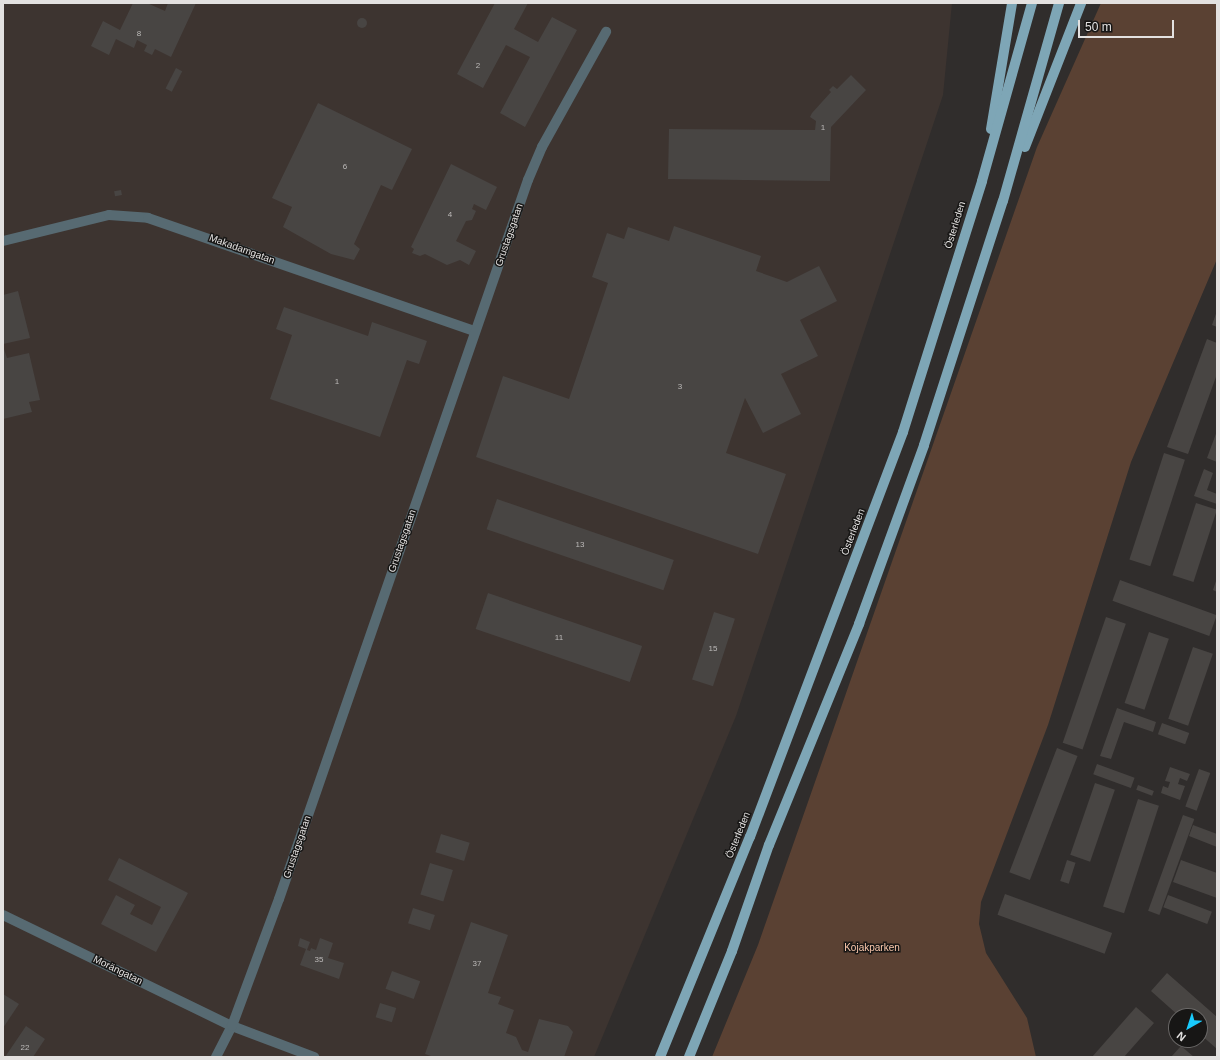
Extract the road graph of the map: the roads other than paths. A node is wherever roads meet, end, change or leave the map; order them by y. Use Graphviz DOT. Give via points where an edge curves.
graph roads {
  1 [pos="1012,3"];
  2 [pos="1032,3"];
  3 [pos="1059,3"];
  4 [pos="1081,3"];
  5 [pos="606,32"];
  6 [pos="982,181"];
  7 [pos="1004,201"];
  8 [pos="3,241"];
  9 [pos="475,331"];
  10 [pos="3,915"];
  11 [pos="232,1026"];
  12 [pos="216,1057"];
  13 [pos="314,1057"];
  14 [pos="660,1057"];
  15 [pos="690,1057"];
  1 -- 6 [label="main road"];
  2 -- 6 [label="main road, Österleden"];
  3 -- 7 [label="main road"];
  4 -- 7 [label="main road"];
  5 -- 9 [label="street, Grustagsgatan" via="542,146"];
  6 -- 14 [label="main road, Österleden" via="903,432 750,837"];
  7 -- 15 [label="main road" via="924,445 859,624 769,845"];
  8 -- 9 [label="street, Makadamgatan" via="109,215 148,218"];
  9 -- 11 [label="street, Grustagsgatan"];
  10 -- 11 [label="street, Morängatan"];
  11 -- 12 [label="street, Grustagsgatan"];
  11 -- 13 [label="street, Morängatan"];
}
